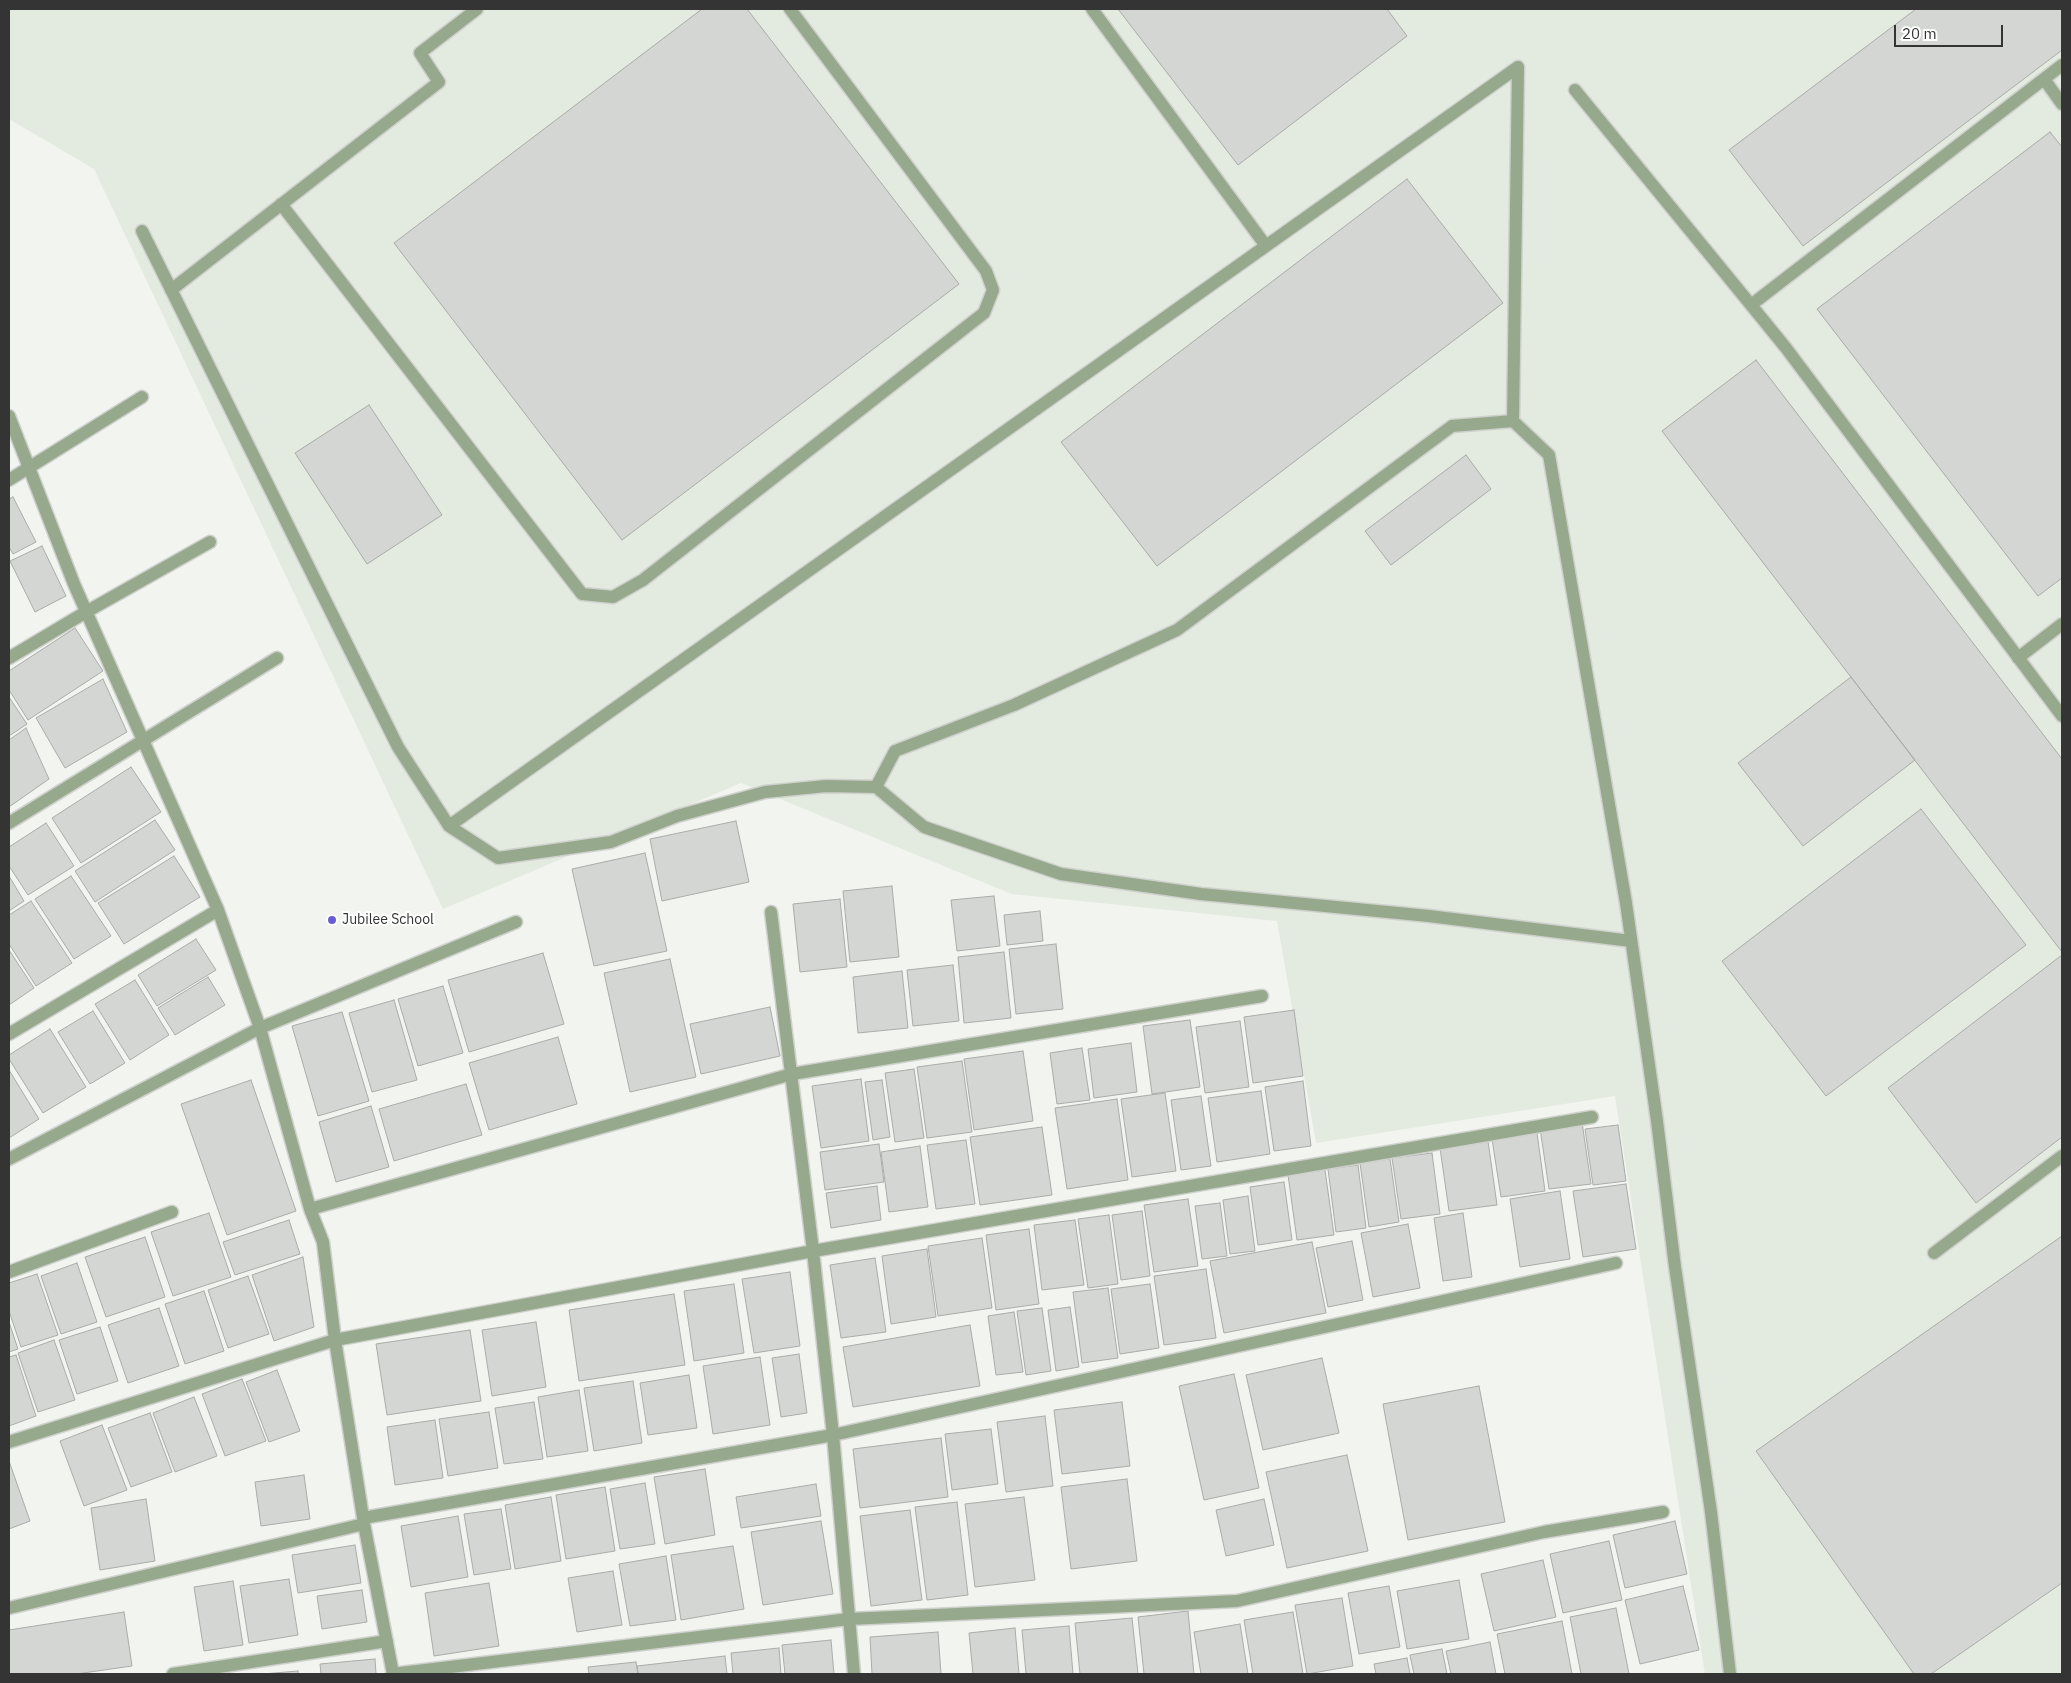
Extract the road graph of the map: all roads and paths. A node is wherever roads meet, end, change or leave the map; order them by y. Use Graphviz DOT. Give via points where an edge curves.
graph roads {
  1 [pos="477,9"];
  2 [pos="790,9"];
  3 [pos="1092,9"];
  4 [pos="2062,66"];
  5 [pos="2044,78"];
  6 [pos="1575,90"];
  7 [pos="2062,104"];
  8 [pos="281,204"];
  9 [pos="142,231"];
  10 [pos="1266,246"];
  11 [pos="171,290"];
  12 [pos="1751,304"];
  13 [pos="142,397"];
  14 [pos="9,416"];
  15 [pos="1512,421"];
  16 [pos="28,468"];
  17 [pos="9,480"];
  18 [pos="210,542"];
  19 [pos="86,612"];
  20 [pos="2062,624"];
  21 [pos="9,658"];
  22 [pos="277,658"];
  23 [pos="2018,658"];
  24 [pos="2062,716"];
  25 [pos="142,741"];
  26 [pos="876,787"];
  27 [pos="9,823"];
  28 [pos="449,826"];
  29 [pos="218,910"];
  30 [pos="771,912"];
  31 [pos="516,922"];
  32 [pos="1631,941"];
  33 [pos="1262,996"];
  34 [pos="260,1028"];
  35 [pos="9,1034"];
  36 [pos="792,1074"];
  37 [pos="1592,1117"];
  38 [pos="2062,1156"];
  39 [pos="9,1159"];
  40 [pos="310,1209"];
  41 [pos="172,1212"];
  42 [pos="813,1251"];
  43 [pos="1934,1253"];
  44 [pos="1616,1263"];
  45 [pos="9,1272"];
  46 [pos="335,1340"];
  47 [pos="833,1435"];
  48 [pos="9,1442"];
  49 [pos="1662,1512"];
  50 [pos="364,1521"];
  51 [pos="9,1608"];
  52 [pos="850,1619"];
  53 [pos="387,1640"];
  54 [pos="173,1674"];
  55 [pos="393,1674"];
  56 [pos="854,1674"];
  57 [pos="1730,1674"];
  1 -- 8 [label="street" via="420,53 439,82"];
  2 -- 8 [label="street" via="986,272 993,290 984,313 643,580 613,597 582,594"];
  3 -- 10 [label="street"];
  4 -- 5 [label="street"];
  5 -- 7 [label="street"];
  5 -- 12 [label="street"];
  6 -- 12 [label="street"];
  8 -- 11 [label="street"];
  9 -- 11 [label="street"];
  10 -- 15 [label="street" via="1518,66"];
  10 -- 28 [label="street"];
  11 -- 28 [label="street" via="398,747"];
  12 -- 23 [label="street"];
  13 -- 16 [label="street"];
  14 -- 16 [label="street"];
  15 -- 26 [label="street" via="1452,426 1178,630 1014,704 895,751"];
  15 -- 32 [label="street" via="1549,455"];
  16 -- 17 [label="street"];
  16 -- 19 [label="street"];
  18 -- 19 [label="street"];
  19 -- 21 [label="street"];
  19 -- 25 [label="street"];
  20 -- 23 [label="street"];
  22 -- 25 [label="street"];
  23 -- 24 [label="street"];
  25 -- 27 [label="street"];
  25 -- 29 [label="street"];
  26 -- 28 [label="street" via="826,786 765,792 676,816 611,842 498,858"];
  26 -- 32 [label="street" via="924,827 1061,874 1201,894 1429,916"];
  29 -- 34 [label="street"];
  29 -- 35 [label="street"];
  30 -- 36 [label="street"];
  31 -- 34 [label="street"];
  32 -- 57 [label="street" via="1711,1512"];
  33 -- 36 [label="street"];
  34 -- 39 [label="street"];
  34 -- 40 [label="street"];
  36 -- 40 [label="street"];
  36 -- 42 [label="street"];
  37 -- 42 [label="street"];
  38 -- 43 [label="street"];
  40 -- 46 [label="street" via="323,1242"];
  41 -- 45 [label="street"];
  42 -- 46 [label="street"];
  42 -- 47 [label="street"];
  44 -- 47 [label="street"];
  46 -- 48 [label="street"];
  46 -- 50 [label="street"];
  47 -- 50 [label="street"];
  47 -- 52 [label="street"];
  49 -- 52 [label="street" via="1544,1532 1237,1601"];
  50 -- 51 [label="street"];
  50 -- 53 [label="street"];
  52 -- 55 [label="street"];
  52 -- 56 [label="street"];
  53 -- 54 [label="street"];
  53 -- 55 [label="street"];
}
